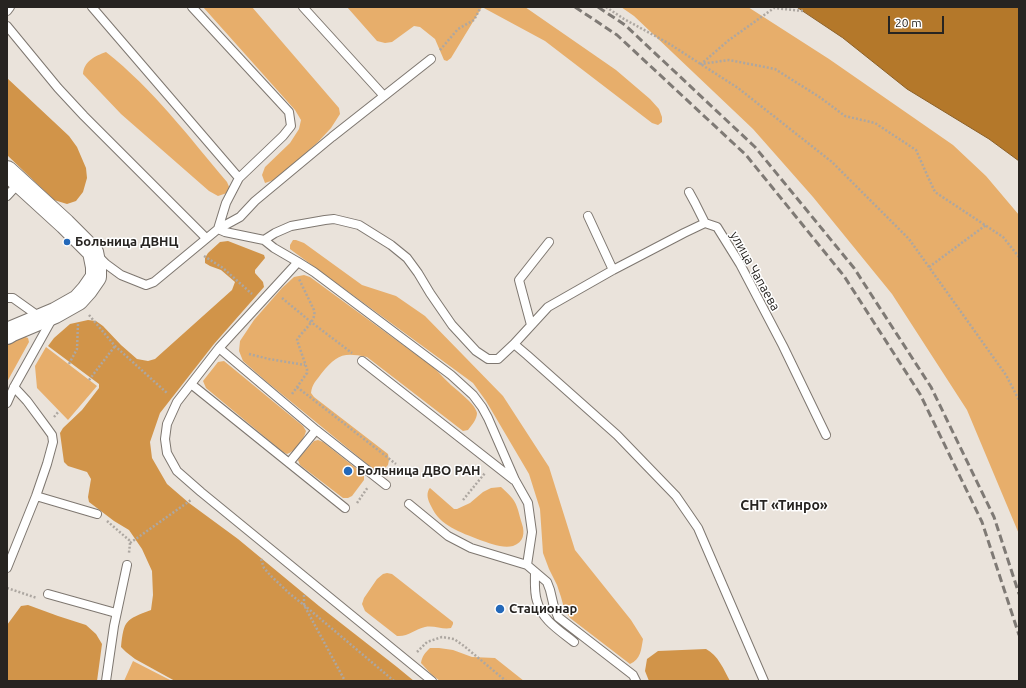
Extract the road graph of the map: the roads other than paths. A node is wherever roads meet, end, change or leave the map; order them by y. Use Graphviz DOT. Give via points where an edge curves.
graph roads {
  1 [pos="10,7"];
  2 [pos="92,7"];
  3 [pos="192,7"];
  4 [pos="302,7"];
  5 [pos="7,11"];
  6 [pos="7,26"];
  7 [pos="431,59"];
  8 [pos="384,96"];
  9 [pos="239,178"];
  10 [pos="11,183"];
  11 [pos="689,192"];
  12 [pos="588,216"];
  13 [pos="706,223"];
  14 [pos="218,229"];
  15 [pos="206,238"];
  16 [pos="264,240"];
  17 [pos="549,242"];
  18 [pos="93,252"];
  19 [pos="296,265"];
  20 [pos="613,270"];
  21 [pos="7,298"];
  22 [pos="49,316"];
  23 [pos="531,325"];
  24 [pos="7,334"];
  25 [pos="514,344"];
  26 [pos="219,348"];
  27 [pos="362,361"];
  28 [pos="191,384"];
  29 [pos="14,387"];
  30 [pos="7,403"];
  31 [pos="316,430"];
  32 [pos="826,435"];
  33 [pos="289,463"];
  34 [pos="515,480"];
  35 [pos="386,485"];
  36 [pos="36,496"];
  37 [pos="409,504"];
  38 [pos="345,508"];
  39 [pos="97,514"];
  40 [pos="127,565"];
  41 [pos="527,565"];
  42 [pos="7,568"];
  43 [pos="535,572"];
  44 [pos="48,594"];
  45 [pos="116,612"];
  46 [pos="574,642"];
  47 [pos="106,681"];
  48 [pos="432,681"];
  49 [pos="636,681"];
  50 [pos="764,681"];
  1 -- 5 [label="lane"];
  2 -- 9 [label="lane"];
  3 -- 9 [label="lane" via="289,112 291,126"];
  4 -- 8 [label="lane"];
  6 -- 15 [label="lane" via="84,116"];
  7 -- 8 [label="lane"];
  8 -- 14 [label="lane" via="255,201 240,217"];
  9 -- 14 [label="lane" via="226,203"];
  10 -- 18 [label="street" via="65,224"];
  11 -- 13 [label="lane"];
  12 -- 20 [label="lane"];
  13 -- 20 [label="lane"];
  13 -- 32 [label="lane, улица Чапаева" via="717,227 740,264"];
  14 -- 15 [label="lane"];
  14 -- 16 [label="lane"];
  15 -- 18 [label="lane" via="154,282 146,285 121,275"];
  16 -- 19 [label="lane"];
  16 -- 25 [label="lane" via="291,226 325,220 359,225 407,258 452,325 476,351 488,359 498,359"];
  17 -- 23 [label="lane" via="519,280"];
  18 -- 22 [label="street" via="96,277 78,300"];
  19 -- 26 [label="lane"];
  19 -- 34 [label="lane" via="314,272 451,375 472,395 488,418"];
  20 -- 23 [label="lane" via="548,307"];
  21 -- 22 [label="lane" via="13,298"];
  22 -- 24 [label="street"];
  22 -- 29 [label="lane"];
  23 -- 25 [label="lane"];
  25 -- 50 [label="lane" via="617,435 676,496 698,528"];
  26 -- 28 [label="lane"];
  26 -- 31 [label="lane"];
  27 -- 34 [label="lane"];
  28 -- 33 [label="lane"];
  28 -- 48 [label="lane" via="177,402 167,424 167,453 178,471"];
  29 -- 30 [label="lane"];
  29 -- 36 [label="lane" via="52,435 51,450"];
  31 -- 33 [label="lane"];
  31 -- 35 [label="lane"];
  33 -- 38 [label="lane"];
  34 -- 41 [label="lane" via="528,503 532,532"];
  36 -- 39 [label="lane"];
  36 -- 42 [label="lane"];
  37 -- 41 [label="lane" via="448,536 471,548"];
  40 -- 45 [label="lane"];
  41 -- 43 [label="lane"];
  43 -- 46 [label="lane" via="536,600 542,613 548,622"];
  43 -- 49 [label="lane" via="547,582 558,617 633,675"];
  44 -- 45 [label="lane"];
  45 -- 47 [label="lane"];
}
